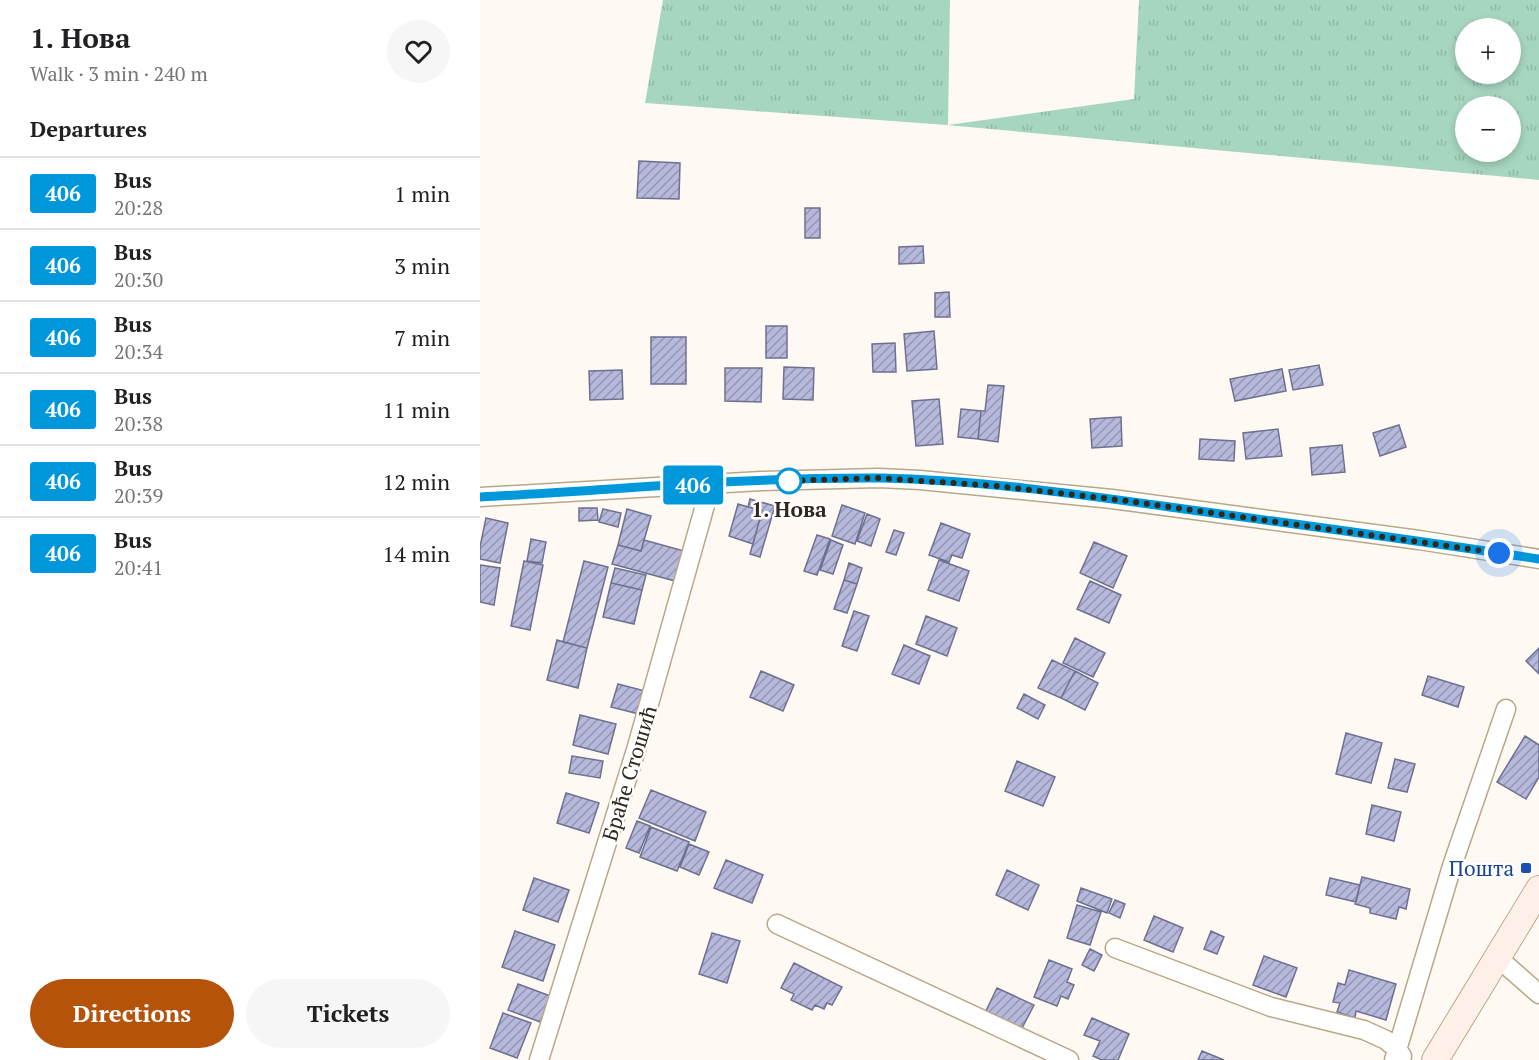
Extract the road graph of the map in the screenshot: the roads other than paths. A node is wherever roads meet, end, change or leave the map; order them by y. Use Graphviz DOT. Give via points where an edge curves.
graph roads {
  1 [pos="711,484"];
  2 [pos="480,497"];
  3 [pos="1539,559"];
  4 [pos="1506,709"];
  5 [pos="1539,889"];
  6 [pos="777,924"];
  7 [pos="1115,948"];
  8 [pos="1498,958"];
  9 [pos="1539,994"];
  10 [pos="1399,1056"];
  11 [pos="539,1060"];
  12 [pos="1069,1060"];
  13 [pos="1435,1060"];
  1 -- 2 [label="street"];
  1 -- 3 [label="street" via="879,478 996,486 1124,500"];
  1 -- 11 [label="street, Браће Стошић" via="636,750"];
  4 -- 10 [label="street" via="1452,866"];
  5 -- 8 [label="main road"];
  6 -- 12 [label="street"];
  7 -- 10 [label="street" via="1271,1007 1364,1030 1386,1040"];
  8 -- 9 [label="street"];
  8 -- 13 [label="main road"];
}
